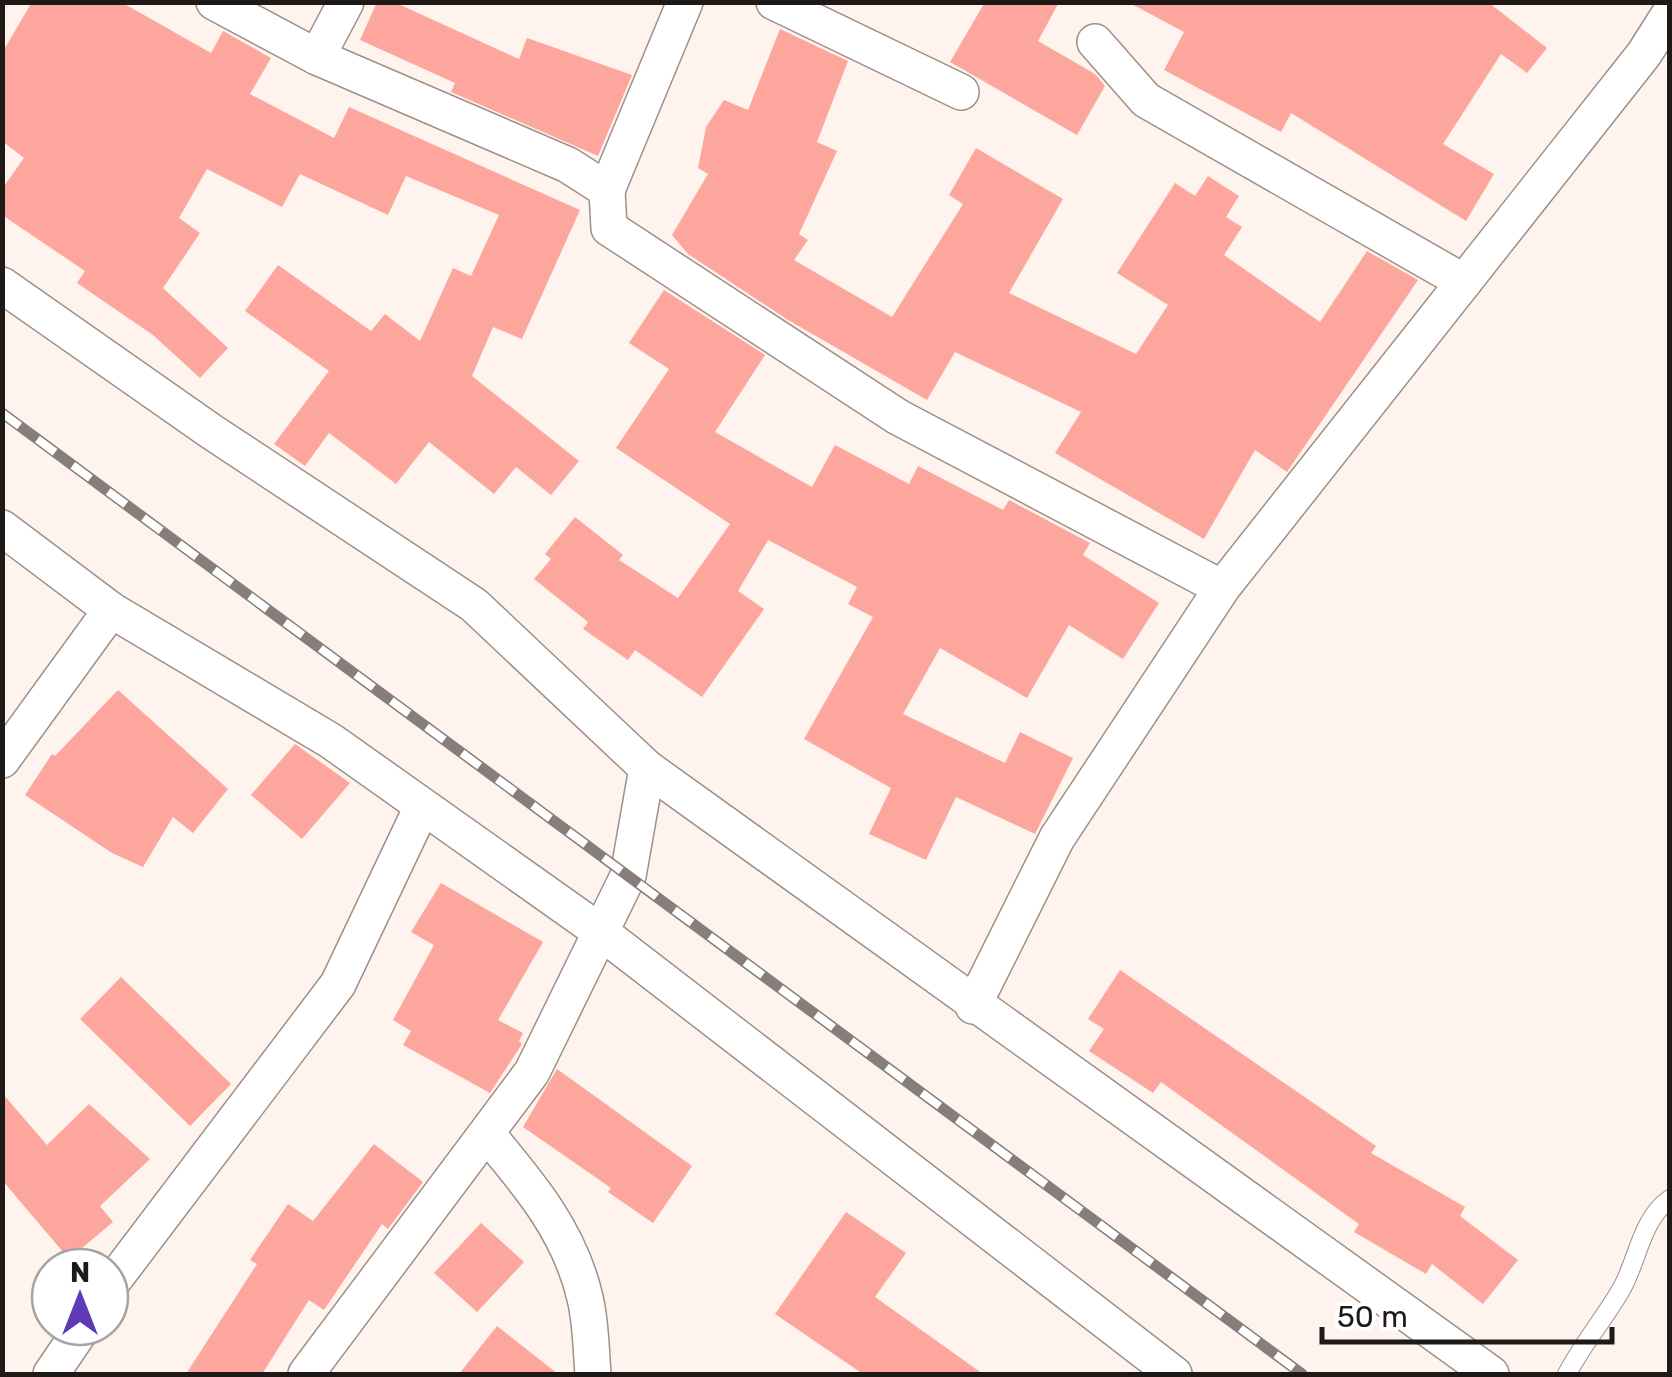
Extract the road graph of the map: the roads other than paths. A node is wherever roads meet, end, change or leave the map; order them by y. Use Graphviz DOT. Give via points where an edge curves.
graph roads {
  1 [pos="214,2"];
  2 [pos="346,2"];
  3 [pos="685,2"];
  4 [pos="774,2"];
  5 [pos="1670,13"];
  6 [pos="1095,42"];
  7 [pos="317,57"];
  8 [pos="961,92"];
  9 [pos="607,190"];
  10 [pos="1464,282"];
  11 [pos="2,285"];
  12 [pos="2,528"];
  13 [pos="1222,588"];
  14 [pos="110,610"];
  15 [pos="2,760"];
  16 [pos="647,768"];
  17 [pos="422,808"];
  18 [pos="602,933"];
  19 [pos="973,1006"];
  20 [pos="487,1134"];
  21 [pos="1670,1198"];
  22 [pos="130,1260"];
  23 [pos="69,1347"];
  24 [pos="51,1374"];
  25 [pos="306,1374"];
  26 [pos="594,1374"];
  27 [pos="1174,1374"];
  28 [pos="1491,1374"];
  29 [pos="1567,1374"];
  1 -- 7 [label="street"];
  2 -- 7 [label="street"];
  3 -- 9 [label="street"];
  4 -- 8 [label="street"];
  5 -- 10 [label="street"];
  6 -- 10 [label="street" via="1146,100"];
  7 -- 9 [label="street" via="568,164"];
  9 -- 13 [label="street" via="609,228 767,334 898,416"];
  10 -- 13 [label="street"];
  11 -- 16 [label="street" via="474,605"];
  12 -- 14 [label="street"];
  13 -- 19 [label="street" via="1057,838"];
  14 -- 15 [label="street"];
  14 -- 17 [label="street" via="331,740"];
  16 -- 18 [label="street" via="628,876"];
  16 -- 19 [label="street"];
  17 -- 18 [label="street"];
  17 -- 22 [label="street" via="338,984"];
  18 -- 20 [label="street" via="532,1072"];
  18 -- 27 [label="street"];
  19 -- 28 [label="street"];
  20 -- 25 [label="street"];
  20 -- 26 [label="street" via="542,1198 568,1247 586,1298"];
  21 -- 29 [label="lane" via="1656,1208 1622,1289"];
  23 -- 24 [label="street"];
}
